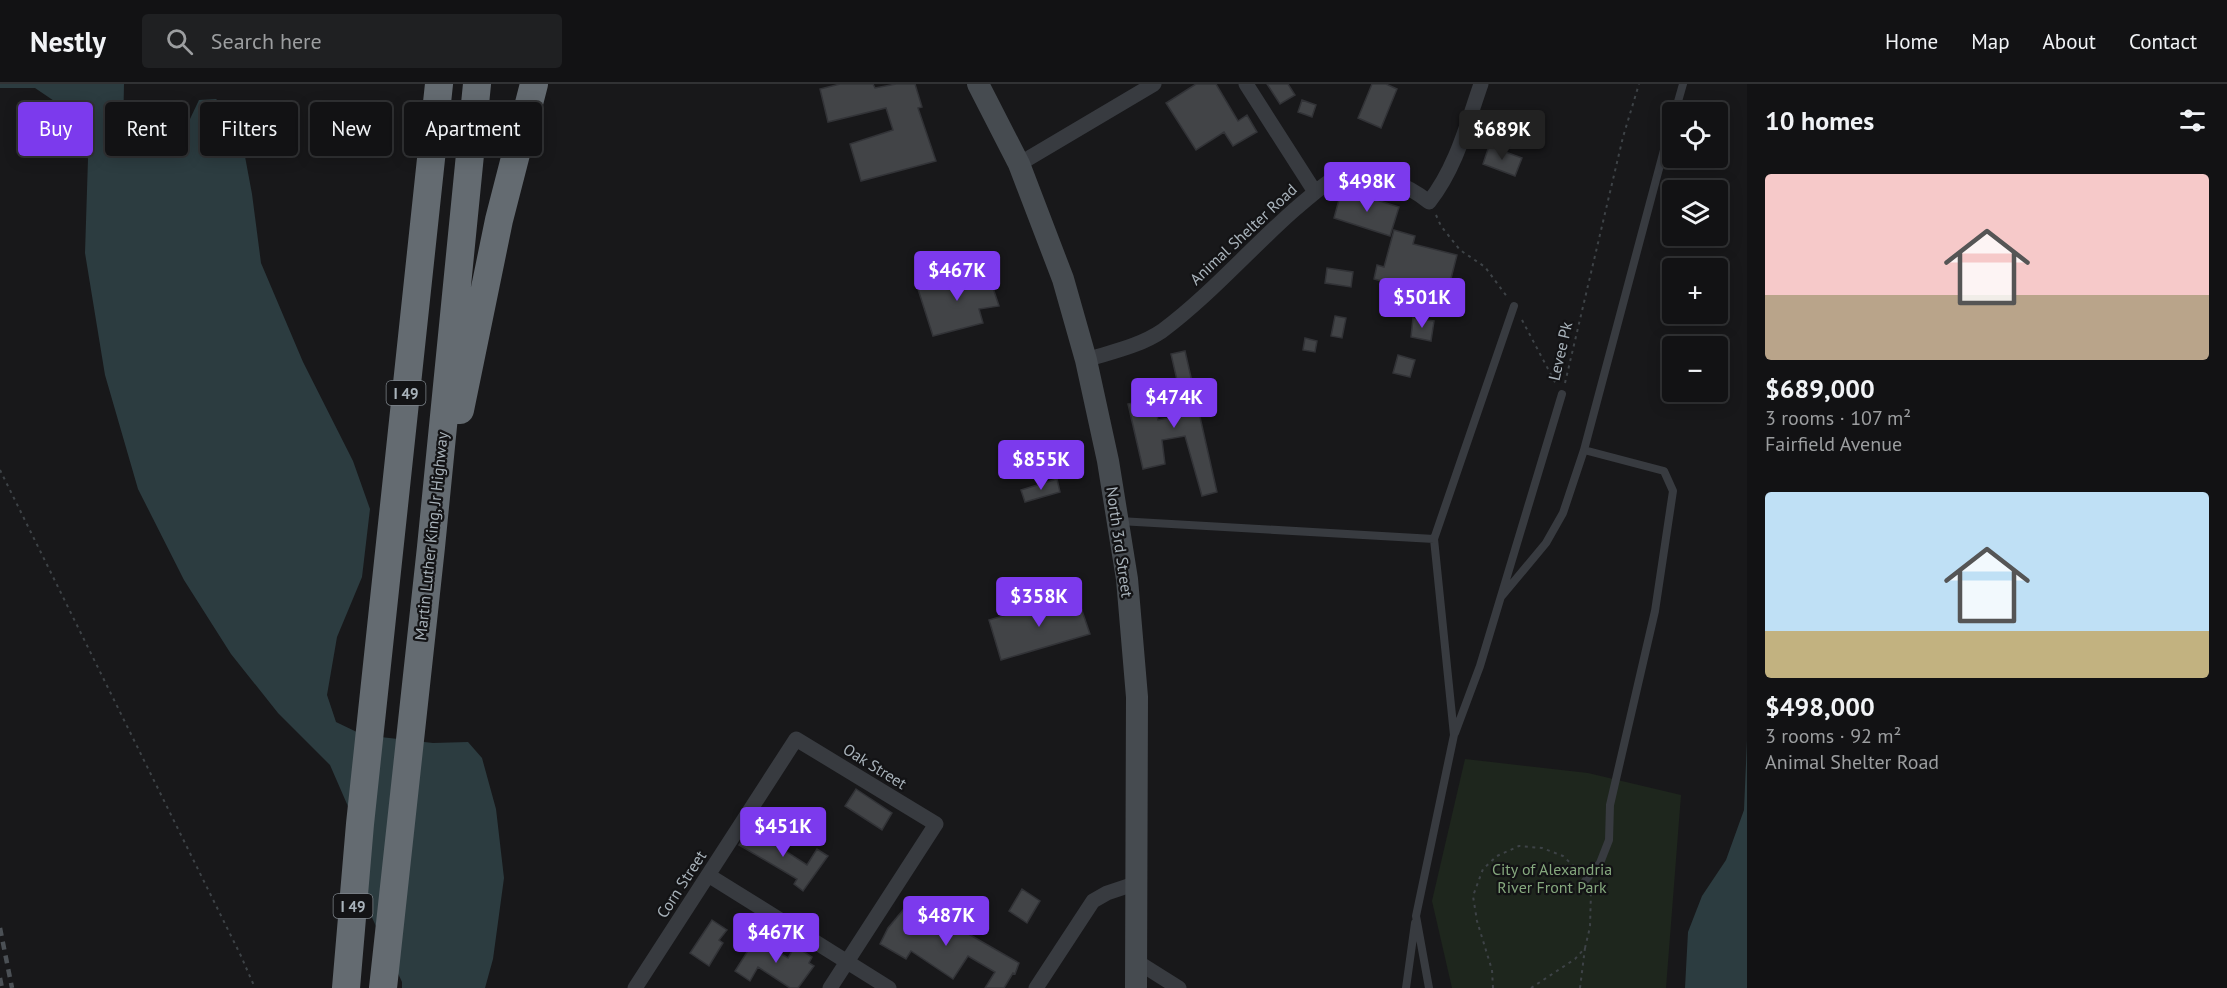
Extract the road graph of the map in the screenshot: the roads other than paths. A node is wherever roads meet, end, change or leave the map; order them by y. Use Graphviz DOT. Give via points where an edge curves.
graph roads {
  1 [pos="439,84"];
  2 [pos="477,84"];
  3 [pos="534,84"];
  4 [pos="978,84"];
  5 [pos="1154,84"];
  6 [pos="1246,84"];
  7 [pos="1683,84"];
  8 [pos="1476,85"];
  9 [pos="1678,102"];
  10 [pos="1662,158"];
  11 [pos="1019,164"];
  12 [pos="1315,192"];
  13 [pos="1514,306"];
  14 [pos="1086,360"];
  15 [pos="1562,394"];
  16 [pos="1584,450"];
  17 [pos="1118,521"];
  18 [pos="1434,539"];
  19 [pos="431,547"];
  20 [pos="1501,597"];
  21 [pos="1454,735"];
  22 [pos="796,739"];
  23 [pos="360,824"];
  24 [pos="708,875"];
  25 [pos="1586,881"];
  26 [pos="1137,883"];
  27 [pos="1416,916"];
  28 [pos="1136,961"];
  29 [pos="848,962"];
  30 [pos="332,988"];
  31 [pos="346,988"];
  32 [pos="384,988"];
  33 [pos="635,988"];
  34 [pos="830,988"];
  35 [pos="889,988"];
  36 [pos="1036,988"];
  37 [pos="1136,988"];
  38 [pos="1179,988"];
  39 [pos="1406,988"];
  40 [pos="1429,988"];
  1 -- 23 [label="highway, I 49"];
  2 -- 19 [label="highway, Martin Luther King, Jr Highway / I 49"];
  3 -- 19 [label="highway" via="499,220"];
  4 -- 11 [label="main road, North 3rd Street"];
  5 -- 11 [label="street"];
  6 -- 12 [label="street"];
  7 -- 9 [label="lane"];
  8 -- 12 [label="street, Animal Shelter Road" via="1452,167 1429,202 1398,183 1368,176 1342,175"];
  10 -- 16 [label="lane"];
  11 -- 14 [label="main road, North 3rd Street" via="1063,279"];
  12 -- 14 [label="street, Animal Shelter Road" via="1159,332 1137,344"];
  13 -- 18 [label="lane"];
  14 -- 17 [label="main road, North 3rd Street"];
  15 -- 20 [label="lane"];
  16 -- 20 [label="lane" via="1563,513 1546,543"];
  16 -- 25 [label="lane" via="1664,471 1673,491 1655,611 1610,805 1609,840 1600,863"];
  17 -- 18 [label="lane"];
  17 -- 26 [label="main road, North 3rd Street" via="1137,697"];
  18 -- 21 [label="lane"];
  19 -- 32 [label="highway, Martin Luther King, Jr Highway / I 49"];
  20 -- 21 [label="lane"];
  21 -- 27 [label="lane"];
  22 -- 24 [label="street, Corn Street"];
  22 -- 29 [label="street, Oak Street" via="936,825"];
  23 -- 30 [label="highway"];
  23 -- 31 [label="highway, I 49"];
  24 -- 29 [label="street"];
  24 -- 33 [label="street, Corn Street"];
  26 -- 28 [label="main road, North 3rd Street"];
  26 -- 36 [label="street" via="1093,901"];
  27 -- 39 [label="lane"];
  27 -- 40 [label="lane"];
  28 -- 37 [label="main road, North 3rd Street"];
  28 -- 38 [label="street"];
  29 -- 34 [label="street"];
  29 -- 35 [label="street"];
}
